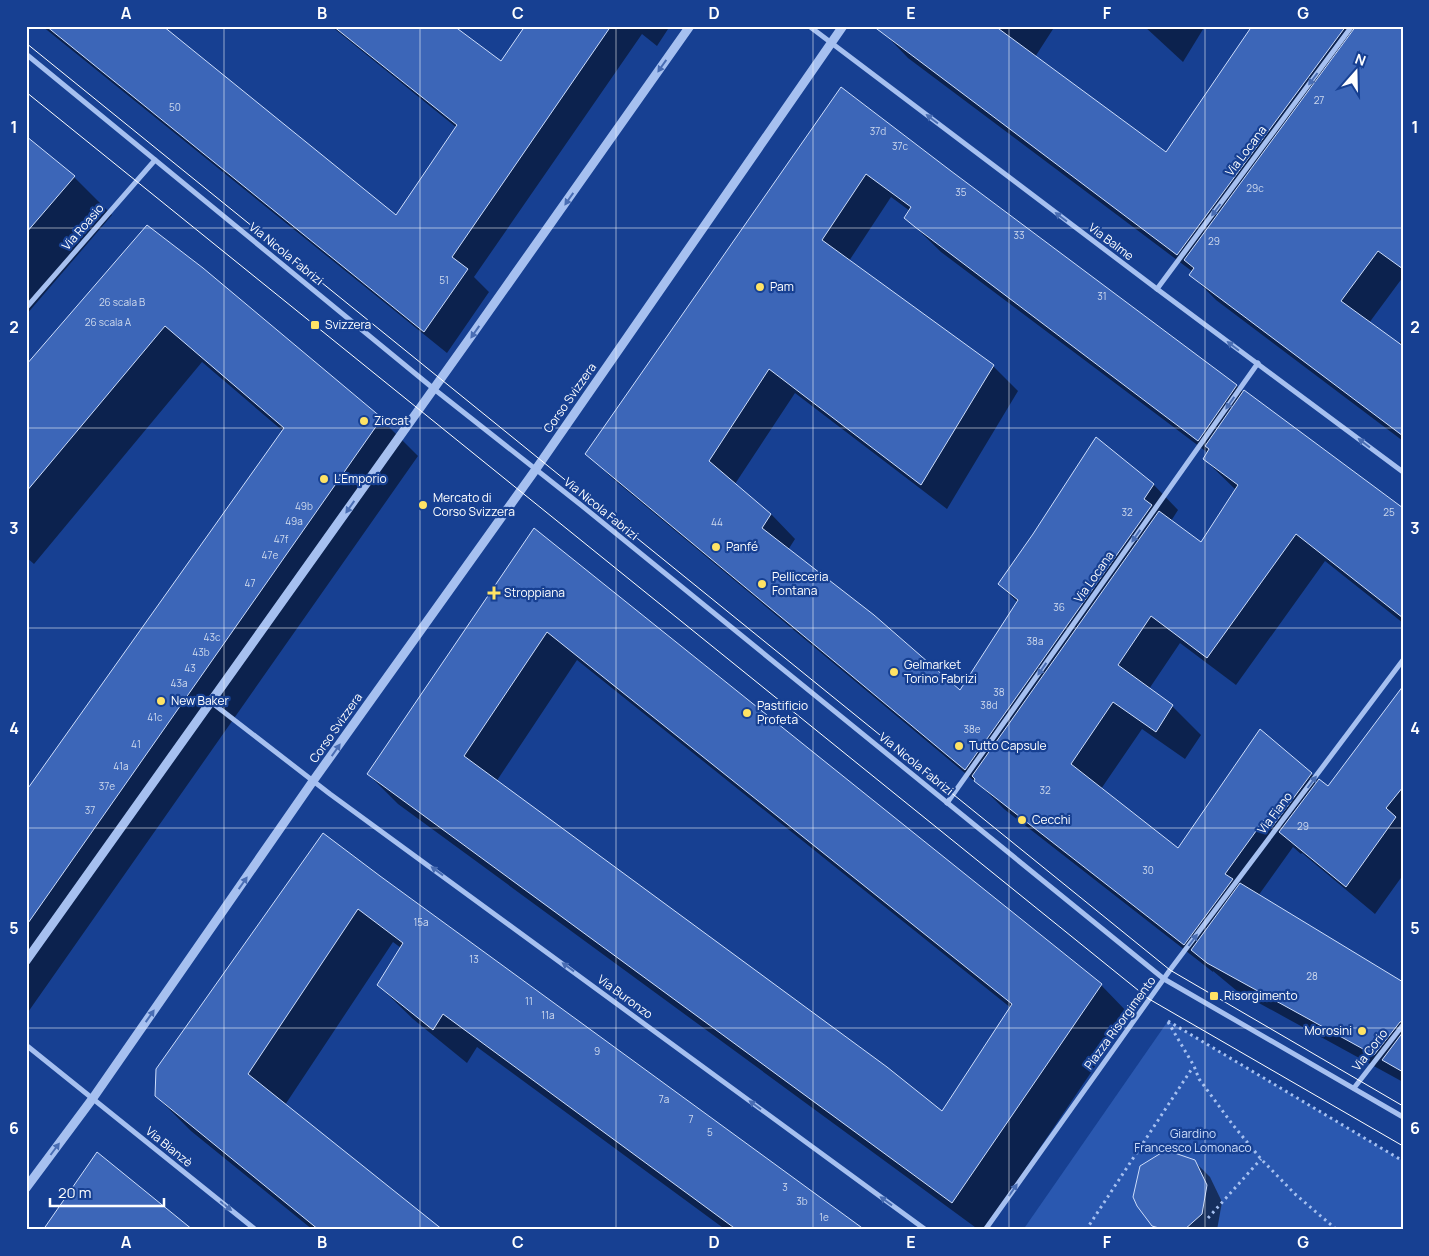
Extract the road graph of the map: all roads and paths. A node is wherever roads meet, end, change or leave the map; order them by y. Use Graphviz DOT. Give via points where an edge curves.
graph roads {
  1 [pos="690,26"];
  2 [pos="809,26"];
  3 [pos="843,26"];
  4 [pos="1352,26"];
  5 [pos="831,43"];
  6 [pos="26,54"];
  7 [pos="155,160"];
  8 [pos="1157,288"];
  9 [pos="26,308"];
  10 [pos="1258,364"];
  11 [pos="434,389"];
  12 [pos="536,469"];
  13 [pos="1403,472"];
  14 [pos="1403,660"];
  15 [pos="211,702"];
  16 [pos="313,781"];
  17 [pos="947,803"];
  18 [pos="26,961"];
  19 [pos="1164,979"];
  20 [pos="1403,1025"];
  21 [pos="26,1045"];
  22 [pos="1194,1066"];
  23 [pos="1354,1088"];
  24 [pos="93,1098"];
  25 [pos="1403,1117"];
  26 [pos="1261,1159"];
  27 [pos="1403,1161"];
  28 [pos="26,1188"];
  29 [pos="1208,1218"];
  30 [pos="256,1230"];
  31 [pos="926,1230"];
  32 [pos="985,1230"];
  33 [pos="1086,1230"];
  34 [pos="1337,1230"];
  1 -- 11 [label="street, one-way"];
  2 -- 5 [label="street, Via Balme"];
  3 -- 5 [label="street, Corso Svizzera"];
  4 -- 8 [label="street, Via Locana, one-way"];
  8 -- 5 [label="street, Via Balme, one-way"];
  5 -- 12 [label="street, Corso Svizzera"];
  6 -- 7 [label="street, Via Nicola Fabrizi"];
  7 -- 9 [label="street, Via Roasio"];
  7 -- 11 [label="street, Via Nicola Fabrizi"];
  10 -- 8 [label="street, Via Balme, one-way"];
  13 -- 10 [label="street, Via Balme, one-way"];
  10 -- 17 [label="street, Via Locana, one-way"];
  11 -- 12 [label="street, Via Nicola Fabrizi"];
  11 -- 15 [label="street, one-way"];
  16 -- 12 [label="street, Corso Svizzera, one-way"];
  12 -- 17 [label="street, Via Nicola Fabrizi"];
  19 -- 14 [label="street, Via Fiano, one-way"];
  15 -- 16 [label="street, Corso Svizzera"];
  15 -- 18 [label="street"];
  24 -- 16 [label="street, Corso Svizzera, one-way"];
  31 -- 16 [label="street, Via Buronzo, one-way"];
  17 -- 19 [label="street, Via Nicola Fabrizi"];
  19 -- 23 [label="street, Piazza Risorgimento"];
  32 -- 19 [label="street, Piazza Risorgimento, one-way"];
  20 -- 23 [label="street, Via Corio"];
  21 -- 24 [label="street"];
  22 -- 26 [label="path" via="1199,1079"];
  22 -- 27 [label="path" via="1168,1021"];
  22 -- 33 [label="path"];
  23 -- 25 [label="street, Piazza Risorgimento"];
  28 -- 24 [label="street, Corso Svizzera, one-way"];
  24 -- 30 [label="street, Via Bianzè, one-way"];
  26 -- 29 [label="path"];
  26 -- 34 [label="path"];
}
